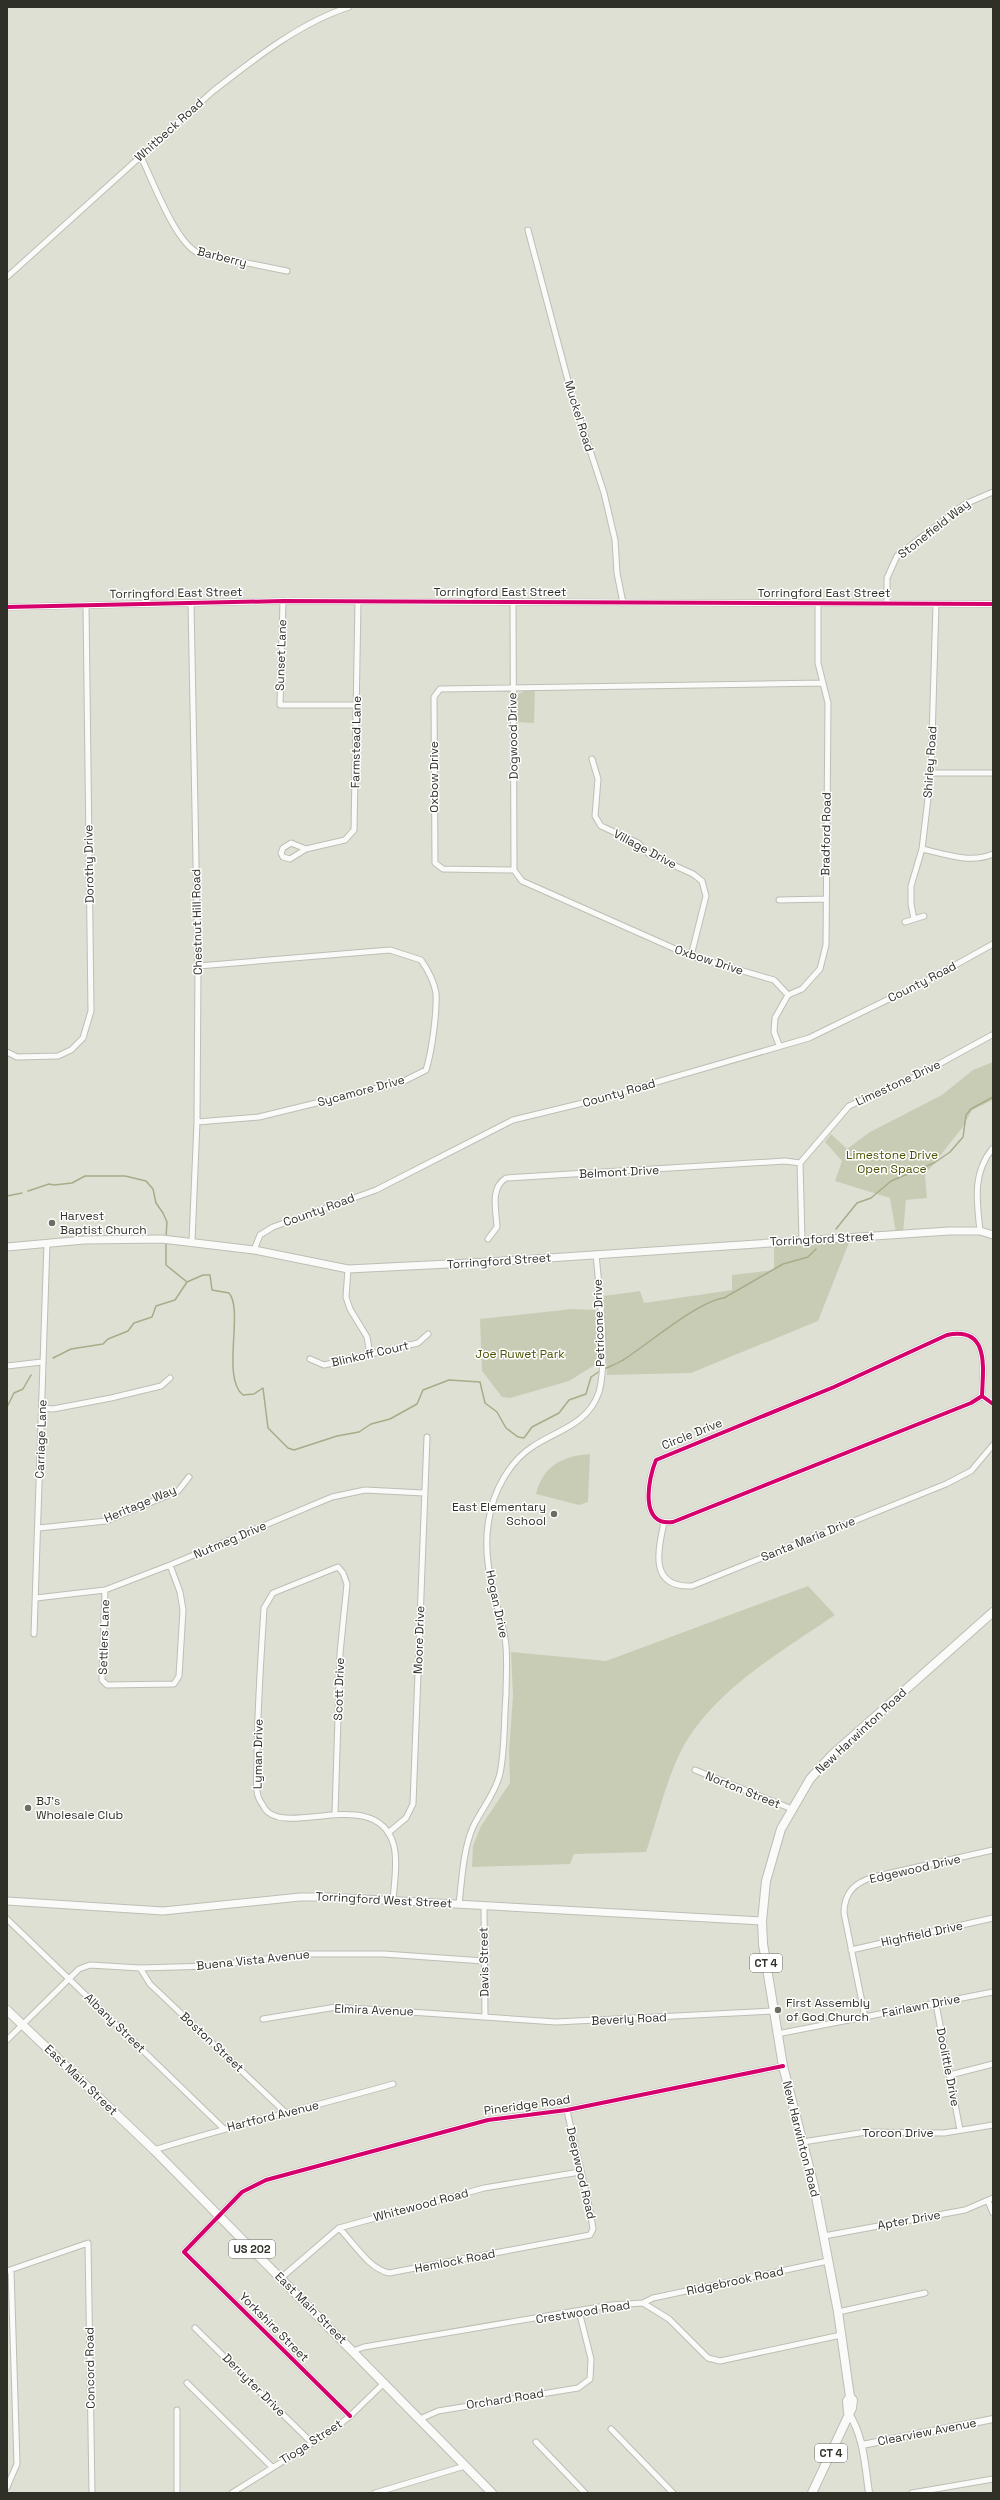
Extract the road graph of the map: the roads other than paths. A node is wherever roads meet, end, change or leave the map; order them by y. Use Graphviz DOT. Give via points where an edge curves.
graph roads {
  1 [pos="349,7"];
  2 [pos="141,157"];
  3 [pos="528,230"];
  4 [pos="287,271"];
  5 [pos="7,278"];
  6 [pos="993,492"];
  7 [pos="283,601"];
  8 [pos="358,602"];
  9 [pos="513,602"];
  10 [pos="191,603"];
  11 [pos="623,603"];
  12 [pos="818,603"];
  13 [pos="887,603"];
  14 [pos="936,604"];
  15 [pos="993,604"];
  16 [pos="86,605"];
  17 [pos="7,607"];
  18 [pos="822,683"];
  19 [pos="512,688"];
  20 [pos="356,705"];
  21 [pos="592,759"];
  22 [pos="931,773"];
  23 [pos="993,773"];
  24 [pos="922,848"];
  25 [pos="306,849"];
  26 [pos="993,854"];
  27 [pos="514,870"];
  28 [pos="826,898"];
  29 [pos="779,900"];
  30 [pos="924,916"];
  31 [pos="914,919"];
  32 [pos="905,922"];
  33 [pos="993,944"];
  34 [pos="691,956"];
  35 [pos="198,966"];
  36 [pos="788,995"];
  37 [pos="992,1035"];
  38 [pos="779,1045"];
  39 [pos="7,1052"];
  40 [pos="197,1122"];
  41 [pos="992,1149"];
  42 [pos="800,1164"];
  43 [pos="980,1231"];
  44 [pos="993,1235"];
  45 [pos="488,1239"];
  46 [pos="802,1240"];
  47 [pos="192,1241"];
  48 [pos="47,1243"];
  49 [pos="7,1247"];
  50 [pos="254,1250"];
  51 [pos="596,1254"];
  52 [pos="348,1269"];
  53 [pos="428,1334"];
  54 [pos="370,1354"];
  55 [pos="310,1359"];
  56 [pos="42,1362"];
  57 [pos="7,1366"];
  58 [pos="170,1378"];
  59 [pos="599,1392"];
  60 [pos="982,1396"];
  61 [pos="993,1404"];
  62 [pos="42,1408"];
  63 [pos="427,1437"];
  64 [pos="993,1445"];
  65 [pos="189,1477"];
  66 [pos="424,1493"];
  67 [pos="664,1523"];
  68 [pos="39,1528"];
  69 [pos="170,1565"];
  70 [pos="338,1568"];
  71 [pos="105,1590"];
  72 [pos="36,1598"];
  73 [pos="993,1612"];
  74 [pos="34,1634"];
  75 [pos="695,1770"];
  76 [pos="792,1809"];
  77 [pos="335,1814"];
  78 [pos="388,1833"];
  79 [pos="993,1850"];
  80 [pos="7,1901"];
  81 [pos="393,1901"];
  82 [pos="459,1904"];
  83 [pos="484,1906"];
  84 [pos="993,1918"];
  85 [pos="7,1919"];
  86 [pos="762,1921"];
  87 [pos="851,1950"];
  88 [pos="484,1961"];
  89 [pos="140,1968"];
  90 [pos="70,1979"];
  91 [pos="993,1992"];
  92 [pos="936,2004"];
  93 [pos="7,2010"];
  94 [pos="774,2011"];
  95 [pos="485,2017"];
  96 [pos="865,2018"];
  97 [pos="263,2019"];
  98 [pos="22,2025"];
  99 [pos="777,2034"];
  100 [pos="7,2040"];
  101 [pos="993,2064"];
  102 [pos="783,2066"];
  103 [pos="950,2075"];
  104 [pos="393,2084"];
  105 [pos="567,2110"];
  106 [pos="287,2114"];
  107 [pos="993,2125"];
  108 [pos="223,2128"];
  109 [pos="960,2130"];
  110 [pos="803,2142"];
  111 [pos="154,2150"];
  112 [pos="580,2172"];
  113 [pos="991,2200"];
  114 [pos="993,2213"];
  115 [pos="217,2216"];
  116 [pos="339,2228"];
  117 [pos="590,2235"];
  118 [pos="824,2236"];
  119 [pos="184,2252"];
  120 [pos="828,2261"];
  121 [pos="9,2271"];
  122 [pos="281,2278"];
  123 [pos="925,2293"];
  124 [pos="643,2303"];
  125 [pos="579,2311"];
  126 [pos="838,2312"];
  127 [pos="195,2328"];
  128 [pos="841,2335"];
  129 [pos="354,2351"];
  130 [pos="187,2383"];
  131 [pos="384,2383"];
  132 [pos="177,2410"];
  133 [pos="848,2412"];
  134 [pos="350,2416"];
  135 [pos="993,2419"];
  136 [pos="420,2420"];
  137 [pos="611,2429"];
  138 [pos="536,2442"];
  139 [pos="312,2443"];
  140 [pos="862,2444"];
  141 [pos="465,2466"];
  142 [pos="272,2467"];
  143 [pos="993,2479"];
  144 [pos="7,2487"];
  145 [pos="236,2492"];
  146 [pos="92,2493"];
  147 [pos="177,2493"];
  148 [pos="375,2493"];
  149 [pos="492,2493"];
  150 [pos="585,2493"];
  151 [pos="673,2493"];
  152 [pos="812,2493"];
  153 [pos="869,2493"];
  154 [pos="912,2493"];
  1 -- 2 [label="street, Whitbeck Road" via="292,35 241,69"];
  2 -- 4 [label="street, Barberry" via="179,235 188,247 198,253"];
  2 -- 5 [label="street, Whitbeck Road"];
  3 -- 11 [label="street, Muckel Road" via="571,392 604,493 615,540 617,573"];
  6 -- 13 [label="street, Stonefield Way" via="965,504 897,556 887,578"];
  7 -- 8 [label="street, Torringford East Street"];
  7 -- 10 [label="street, Torringford East Street"];
  7 -- 20 [label="street, Sunset Lane" via="280,705"];
  8 -- 9 [label="street, Torringford East Street"];
  8 -- 20 [label="street, Farmstead Lane"];
  9 -- 11 [label="street, Torringford East Street"];
  9 -- 19 [label="street, Dogwood Drive"];
  10 -- 16 [label="street, Torringford East Street"];
  10 -- 35 [label="street, Chestnut Hill Road"];
  11 -- 12 [label="street, Torringford East Street"];
  12 -- 13 [label="street, Torringford East Street"];
  12 -- 18 [label="street, Bradford Road" via="818,663"];
  13 -- 14 [label="street, Torringford East Street"];
  14 -- 15 [label="street, Torringford East Street"];
  14 -- 22 [label="street, Shirley Road"];
  16 -- 17 [label="street, Torringford East Street"];
  16 -- 39 [label="street, Dorothy Drive" via="91,1011 83,1038 71,1050 58,1056 17,1057"];
  18 -- 19 [label="street, Oxbow Drive"];
  18 -- 28 [label="street, Bradford Road" via="828,703"];
  19 -- 27 [label="street, Dogwood Drive"];
  19 -- 27 [label="street, Oxbow Drive" via="440,690 434,697 435,863 443,869"];
  20 -- 25 [label="street, Farmstead Lane" via="354,830 345,840"];
  21 -- 34 [label="street, Village Drive" via="598,779 595,816 601,826 638,843 649,854 693,874 702,881 706,896"];
  22 -- 23 [label="street"];
  22 -- 24 [label="street, Shirley Road"];
  24 -- 26 [label="street" via="964,858 984,858"];
  24 -- 31 [label="street, Shirley Road" via="911,886"];
  25 -- 25 [label="street, Farmstead Lane" via="291,842 286,844 281,853 283,857 290,859"];
  27 -- 34 [label="street, Oxbow Drive" via="522,881"];
  28 -- 29 [label="street"];
  28 -- 36 [label="street, Bradford Road" via="826,945 820,969 802,989"];
  30 -- 31 [label="street"];
  31 -- 32 [label="street"];
  33 -- 38 [label="street, County Road" via="932,978 809,1038"];
  34 -- 36 [label="street, Oxbow Drive" via="774,980"];
  35 -- 40 [label="street, Chestnut Hill Road"];
  35 -- 40 [label="street, Sycamore Drive" via="390,950 421,960 430,974 436,993 430,1057 426,1070 414,1077 259,1118"];
  36 -- 38 [label="street, Bradford Road" via="774,1018 774,1032"];
  37 -- 42 [label="street, Limestone Drive" via="917,1076 849,1106"];
  38 -- 50 [label="street, County Road" via="591,1101 513,1120 376,1190 273,1227 260,1235"];
  40 -- 47 [label="street, Chestnut Hill Road"];
  41 -- 43 [label="street" via="985,1157 975,1190"];
  42 -- 45 [label="street, Belmont Drive" via="785,1161 506,1178 499,1182 495,1190 497,1227"];
  42 -- 46 [label="street"];
  43 -- 44 [label="main road, Torringford Street"];
  43 -- 46 [label="main road, Torringford Street"];
  46 -- 51 [label="main road, Torringford Street"];
  47 -- 48 [label="main road, Torringford Street" via="166,1239"];
  47 -- 50 [label="main road, Torringford Street"];
  48 -- 49 [label="main road, Torringford Street"];
  48 -- 56 [label="street, Carriage Lane"];
  50 -- 52 [label="main road, Torringford Street"];
  51 -- 52 [label="main road, Torringford Street"];
  51 -- 59 [label="street, Petricone Drive" via="602,1363"];
  52 -- 54 [label="street" via="346,1297 350,1309 367,1337"];
  53 -- 54 [label="street, Blinkoff Court" via="418,1343"];
  54 -- 55 [label="street, Blinkoff Court" via="324,1365"];
  56 -- 57 [label="street"];
  56 -- 62 [label="street, Carriage Lane"];
  58 -- 62 [label="street" via="161,1386 118,1397 53,1409"];
  59 -- 82 [label="street, Hogan Drive" via="591,1408 577,1423 523,1454 496,1491 488,1519 489,1580 505,1645 506,1693 500,1774 495,1790 473,1828 466,1848"];
  60 -- 61 [label="street"];
  60 -- 67 [label="street" via="971,1403 673,1522"];
  60 -- 67 [label="street, Circle Drive" via="982,1359 978,1343 967,1335 957,1333 947,1336 834,1387 656,1460 650,1475 648,1496 650,1510 655,1518"];
  62 -- 68 [label="street, Carriage Lane"];
  63 -- 66 [label="street, Moore Drive"];
  64 -- 67 [label="street, Santa Maria Drive" via="971,1471 951,1482 692,1586 680,1587 670,1583 661,1573 658,1562"];
  65 -- 68 [label="street, Heritage Way" via="178,1491 106,1521"];
  66 -- 69 [label="street, Nutmeg Drive" via="364,1490 332,1497"];
  66 -- 78 [label="street, Moore Drive" via="413,1804 406,1818"];
  68 -- 72 [label="street, Carriage Lane"];
  69 -- 71 [label="street, Nutmeg Drive"];
  69 -- 71 [label="street, Settlers Lane" via="180,1592 183,1610 179,1676 174,1684 107,1685 102,1680"];
  70 -- 77 [label="street, Scott Drive" via="347,1584 340,1653"];
  70 -- 77 [label="street, Lyman Drive" via="273,1594 264,1608 257,1742 258,1795 266,1810 275,1816 286,1818"];
  71 -- 72 [label="street, Nutmeg Drive"];
  72 -- 74 [label="street, Carriage Lane"];
  73 -- 76 [label="main road, New Harwinton Road / CT 4" via="832,1755 810,1779"];
  75 -- 76 [label="street, Norton Street"];
  76 -- 86 [label="main road, New Harwinton Road / CT 4" via="774,1850 766,1881"];
  77 -- 78 [label="street, Lyman Drive" via="365,1816"];
  78 -- 81 [label="street" via="394,1846"];
  79 -- 87 [label="street, Edgewood Drive" via="859,1882 848,1894 844,1904"];
  80 -- 81 [label="main road, Torringford West Street" via="163,1911 300,1897"];
  81 -- 82 [label="main road, Torringford West Street"];
  82 -- 83 [label="main road, Torringford West Street"];
  83 -- 86 [label="main road, Torringford West Street"];
  83 -- 88 [label="street, Davis Street"];
  84 -- 87 [label="street, Highfield Drive"];
  85 -- 90 [label="street, Albany Street"];
  86 -- 94 [label="main road, New Harwinton Road / CT 4" via="763,1944"];
  87 -- 96 [label="street, Edgewood Drive"];
  88 -- 89 [label="street, Buena Vista Avenue" via="384,1954 305,1954 211,1966"];
  88 -- 95 [label="street, Davis Street"];
  89 -- 90 [label="street, Buena Vista Avenue" via="90,1966 79,1969"];
  89 -- 106 [label="street, Boston Street" via="150,1984"];
  90 -- 98 [label="street, Buena Vista Avenue"];
  90 -- 108 [label="street, Albany Street"];
  91 -- 92 [label="street, Fairlawn Drive"];
  92 -- 96 [label="street, Fairlawn Drive"];
  92 -- 103 [label="street, Doolittle Drive"];
  93 -- 98 [label="main road, East Main Street / US 202"];
  94 -- 95 [label="street, Beverly Road" via="556,2022"];
  94 -- 99 [label="main road, New Harwinton Road / CT 4"];
  95 -- 97 [label="street, Elmira Avenue" via="336,2007"];
  96 -- 99 [label="street, Fairlawn Drive"];
  98 -- 100 [label="street, Buena Vista Avenue"];
  98 -- 111 [label="main road, East Main Street / US 202"];
  99 -- 102 [label="main road, New Harwinton Road / CT 4"];
  101 -- 103 [label="street"];
  102 -- 105 [label="street, Pineridge Road"];
  102 -- 110 [label="main road, New Harwinton Road / CT 4"];
  103 -- 109 [label="street, Doolittle Drive"];
  104 -- 106 [label="street, Hartford Avenue"];
  105 -- 112 [label="street, Deepwood Road"];
  105 -- 115 [label="street, Pineridge Road" via="488,2120 266,2180 242,2192"];
  106 -- 108 [label="street, Hartford Avenue"];
  107 -- 109 [label="street, Torcon Drive"];
  108 -- 111 [label="street, Hartford Avenue"];
  109 -- 110 [label="street, Torcon Drive" via="932,2134 866,2132"];
  110 -- 118 [label="main road, New Harwinton Road / CT 4"];
  111 -- 115 [label="main road, East Main Street / US 202"];
  112 -- 116 [label="street, Whitewood Road" via="484,2188"];
  112 -- 117 [label="street, Deepwood Road" via="593,2229"];
  113 -- 114 [label="street"];
  113 -- 118 [label="street, Apter Drive" via="965,2210"];
  115 -- 119 [label="street, Pineridge Road"];
  115 -- 122 [label="main road, East Main Street / US 202"];
  116 -- 117 [label="street, Hemlock Road" via="369,2262 380,2271 390,2274"];
  116 -- 122 [label="street, Whitewood Road"];
  118 -- 120 [label="main road, New Harwinton Road / CT 4"];
  119 -- 134 [label="street, Yorkshire Street"];
  120 -- 124 [label="street, Ridgebrook Road" via="653,2298"];
  120 -- 126 [label="main road, New Harwinton Road / CT 4"];
  121 -- 144 [label="street" via="17,2464"];
  121 -- 146 [label="street, Concord Road" via="88,2243"];
  122 -- 129 [label="main road, East Main Street / US 202"];
  123 -- 126 [label="street"];
  124 -- 125 [label="street, Crestwood Road"];
  124 -- 128 [label="street, Crestwood Road" via="668,2319 708,2358 720,2360"];
  125 -- 129 [label="street, Crestwood Road" via="430,2334"];
  125 -- 136 [label="street, Orchard Road" via="591,2358 590,2379 578,2388 438,2411"];
  126 -- 128 [label="main road, New Harwinton Road / CT 4"];
  127 -- 139 [label="street, Deruyter Drive"];
  128 -- 133 [label="main road, New Harwinton Road / CT 4" via="850,2397 847,2401"];
  129 -- 131 [label="main road, East Main Street / US 202"];
  130 -- 142 [label="street"];
  131 -- 134 [label="street, Tioga Street"];
  131 -- 136 [label="main road, East Main Street / US 202"];
  132 -- 147 [label="street"];
  133 -- 140 [label="street" via="854,2420"];
  133 -- 152 [label="main road, New Harwinton Road / CT 4"];
  134 -- 139 [label="street, Tioga Street"];
  135 -- 140 [label="street, Clearview Avenue"];
  136 -- 141 [label="main road, East Main Street / US 202"];
  137 -- 151 [label="street"];
  138 -- 150 [label="street"];
  139 -- 142 [label="street, Tioga Street"];
  140 -- 153 [label="street"];
  141 -- 148 [label="street"];
  141 -- 149 [label="main road, East Main Street / US 202"];
  142 -- 145 [label="street, Tioga Street"];
  143 -- 154 [label="street"];
}
